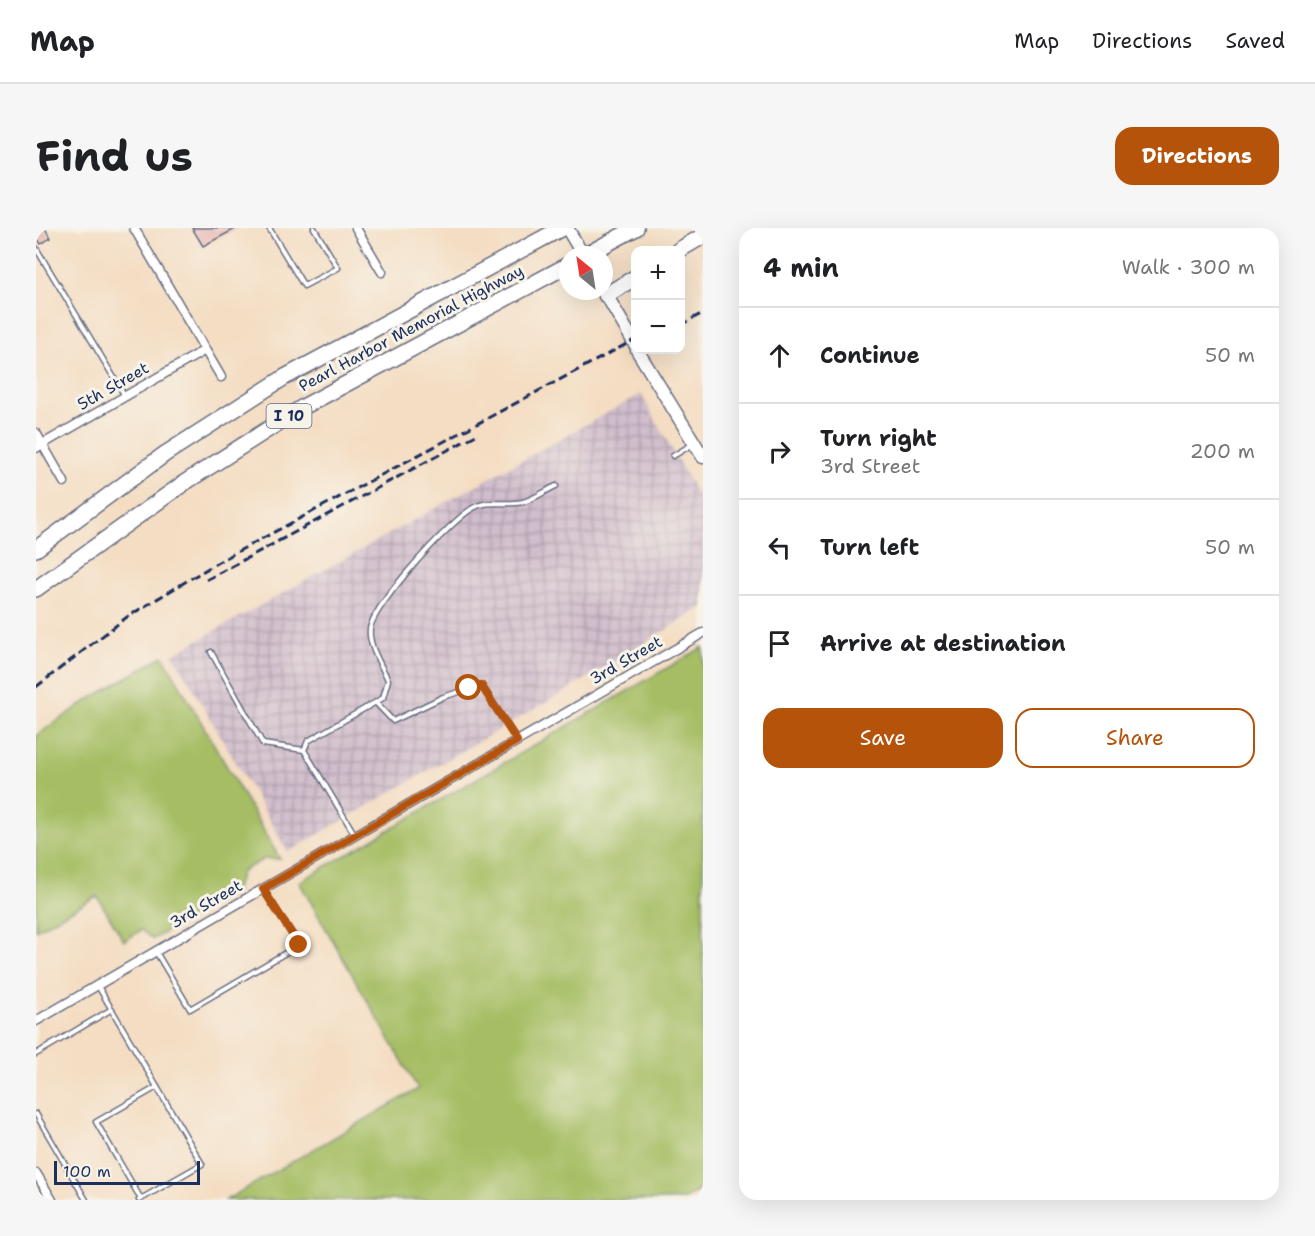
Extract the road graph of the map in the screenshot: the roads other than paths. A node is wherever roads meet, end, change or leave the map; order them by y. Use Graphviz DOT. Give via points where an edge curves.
graph roads {
  1 [pos="134,228"];
  2 [pos="269,228"];
  3 [pos="314,228"];
  4 [pos="356,228"];
  5 [pos="562,228"];
  6 [pos="567,228"];
  7 [pos="636,228"];
  8 [pos="703,236"];
  9 [pos="578,246"];
  10 [pos="601,246"];
  11 [pos="685,247"];
  12 [pos="36,248"];
  13 [pos="559,269"];
  14 [pos="382,272"];
  15 [pos="631,280"];
  16 [pos="613,289"];
  17 [pos="609,300"];
  18 [pos="631,339"];
  19 [pos="205,350"];
  20 [pos="640,354"];
  21 [pos="221,377"];
  22 [pos="125,396"];
  23 [pos="36,433"];
  24 [pos="694,443"];
  25 [pos="39,446"];
  26 [pos="673,456"];
  27 [pos="703,457"];
  28 [pos="64,482"];
  29 [pos="556,486"];
  30 [pos="36,549"];
  31 [pos="36,589"];
  32 [pos="703,633"];
  33 [pos="211,652"];
  34 [pos="376,704"];
  35 [pos="517,741"];
  36 [pos="304,750"];
  37 [pos="355,835"];
  38 [pos="263,889"];
  39 [pos="156,951"];
  40 [pos="98,985"];
  41 [pos="112,1009"];
  42 [pos="36,1021"];
  43 [pos="36,1054"];
  44 [pos="157,1087"];
  45 [pos="36,1114"];
  46 [pos="36,1173"];
  47 [pos="52,1200"];
  48 [pos="86,1200"];
  49 [pos="140,1200"];
  1 -- 19 [label="street"];
  2 -- 3 [label="lane" via="304,286 338,268"];
  4 -- 14 [label="street"];
  5 -- 30 [label="highway, Pearl Harbor Memorial Highway / I 10" via="285,377 165,454"];
  6 -- 9 [label="street"];
  7 -- 10 [label="highway"];
  8 -- 11 [label="highway"];
  12 -- 22 [label="lane"];
  13 -- 31 [label="highway, Pearl Harbor Memorial Highway / I 10" via="303,407 184,483"];
  15 -- 16 [label="highway"];
  17 -- 18 [label="street"];
  19 -- 21 [label="street"];
  19 -- 22 [label="street, 5th Street"];
  20 -- 24 [label="street"];
  22 -- 25 [label="street, 5th Street"];
  23 -- 25 [label="street"];
  24 -- 26 [label="lane"];
  24 -- 27 [label="street"];
  25 -- 28 [label="street"];
  29 -- 34 [label="lane" via="525,502 474,507 443,531 405,577 370,627 370,640 388,680 383,698"];
  32 -- 35 [label="street, 3rd Street"];
  33 -- 36 [label="lane" via="263,744"];
  34 -- 35 [label="lane" via="393,721 481,685"];
  34 -- 36 [label="lane" via="308,741"];
  35 -- 37 [label="street, 3rd Street"];
  36 -- 37 [label="lane"];
  37 -- 38 [label="street, 3rd Street"];
  38 -- 39 [label="street, 3rd Street"];
  38 -- 39 [label="lane" via="299,945 190,1009"];
  39 -- 40 [label="street, 3rd Street"];
  40 -- 41 [label="lane"];
  40 -- 42 [label="street, 3rd Street"];
  41 -- 43 [label="lane"];
  41 -- 44 [label="lane"];
  44 -- 49 [label="lane" via="96,1122"];
  44 -- 49 [label="lane" via="202,1164"];
  45 -- 48 [label="lane"];
  46 -- 47 [label="street"];
}
